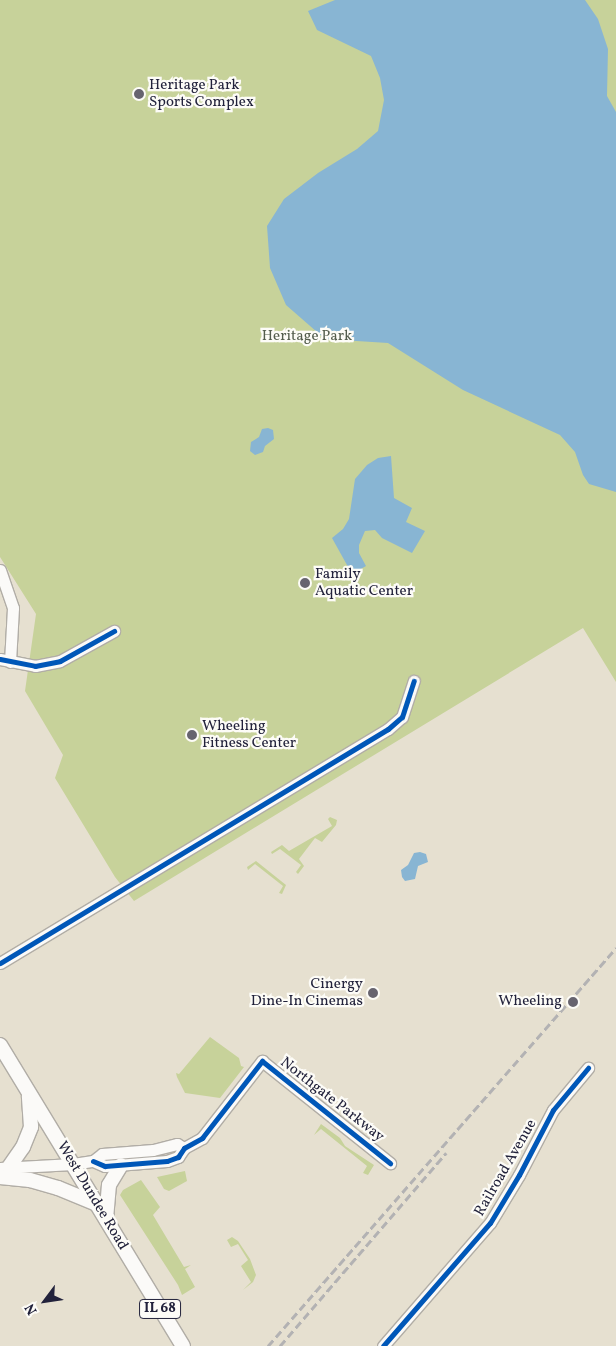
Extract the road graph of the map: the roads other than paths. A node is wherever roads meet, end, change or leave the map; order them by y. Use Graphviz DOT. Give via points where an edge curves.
graph roads {
  1 [pos="0,570"];
  2 [pos="114,631"];
  3 [pos="5,661"];
  4 [pos="414,681"];
  5 [pos="0,963"];
  6 [pos="0,1046"];
  7 [pos="588,1068"];
  8 [pos="30,1095"];
  9 [pos="184,1148"];
  10 [pos="93,1161"];
  11 [pos="390,1163"];
  12 [pos="73,1164"];
  13 [pos="121,1165"];
  14 [pos="3,1171"];
  15 [pos="97,1204"];
  16 [pos="106,1219"];
  17 [pos="182,1346"];
  18 [pos="383,1346"];
  1 -- 3 [label="street" via="13,608"];
  2 -- 3 [label="street" via="60,661 35,666"];
  4 -- 5 [label="street" via="402,717 388,729"];
  6 -- 8 [label="main road, West Dundee Road / IL 68"];
  7 -- 18 [label="street, Railroad Avenue" via="553,1110 490,1223"];
  8 -- 12 [label="main road, West Dundee Road / IL 68"];
  8 -- 14 [label="main road" via="31,1127 23,1146"];
  9 -- 10 [label="street, Northgate Parkway" via="177,1144 153,1150 102,1154"];
  9 -- 11 [label="street, Northgate Parkway" via="202,1138 262,1061"];
  9 -- 13 [label="street, Northgate Parkway" via="178,1156 167,1161"];
  10 -- 12 [label="street, Northgate Parkway"];
  10 -- 13 [label="street, Northgate Parkway" via="106,1166"];
  12 -- 14 [label="street, Northgate Parkway"];
  12 -- 15 [label="main road, West Dundee Road / IL 68"];
  13 -- 16 [label="main road" via="109,1185"];
  14 -- 15 [label="main road"];
  15 -- 16 [label="main road, West Dundee Road / IL 68"];
  16 -- 17 [label="main road, West Dundee Road / IL 68"];
}
